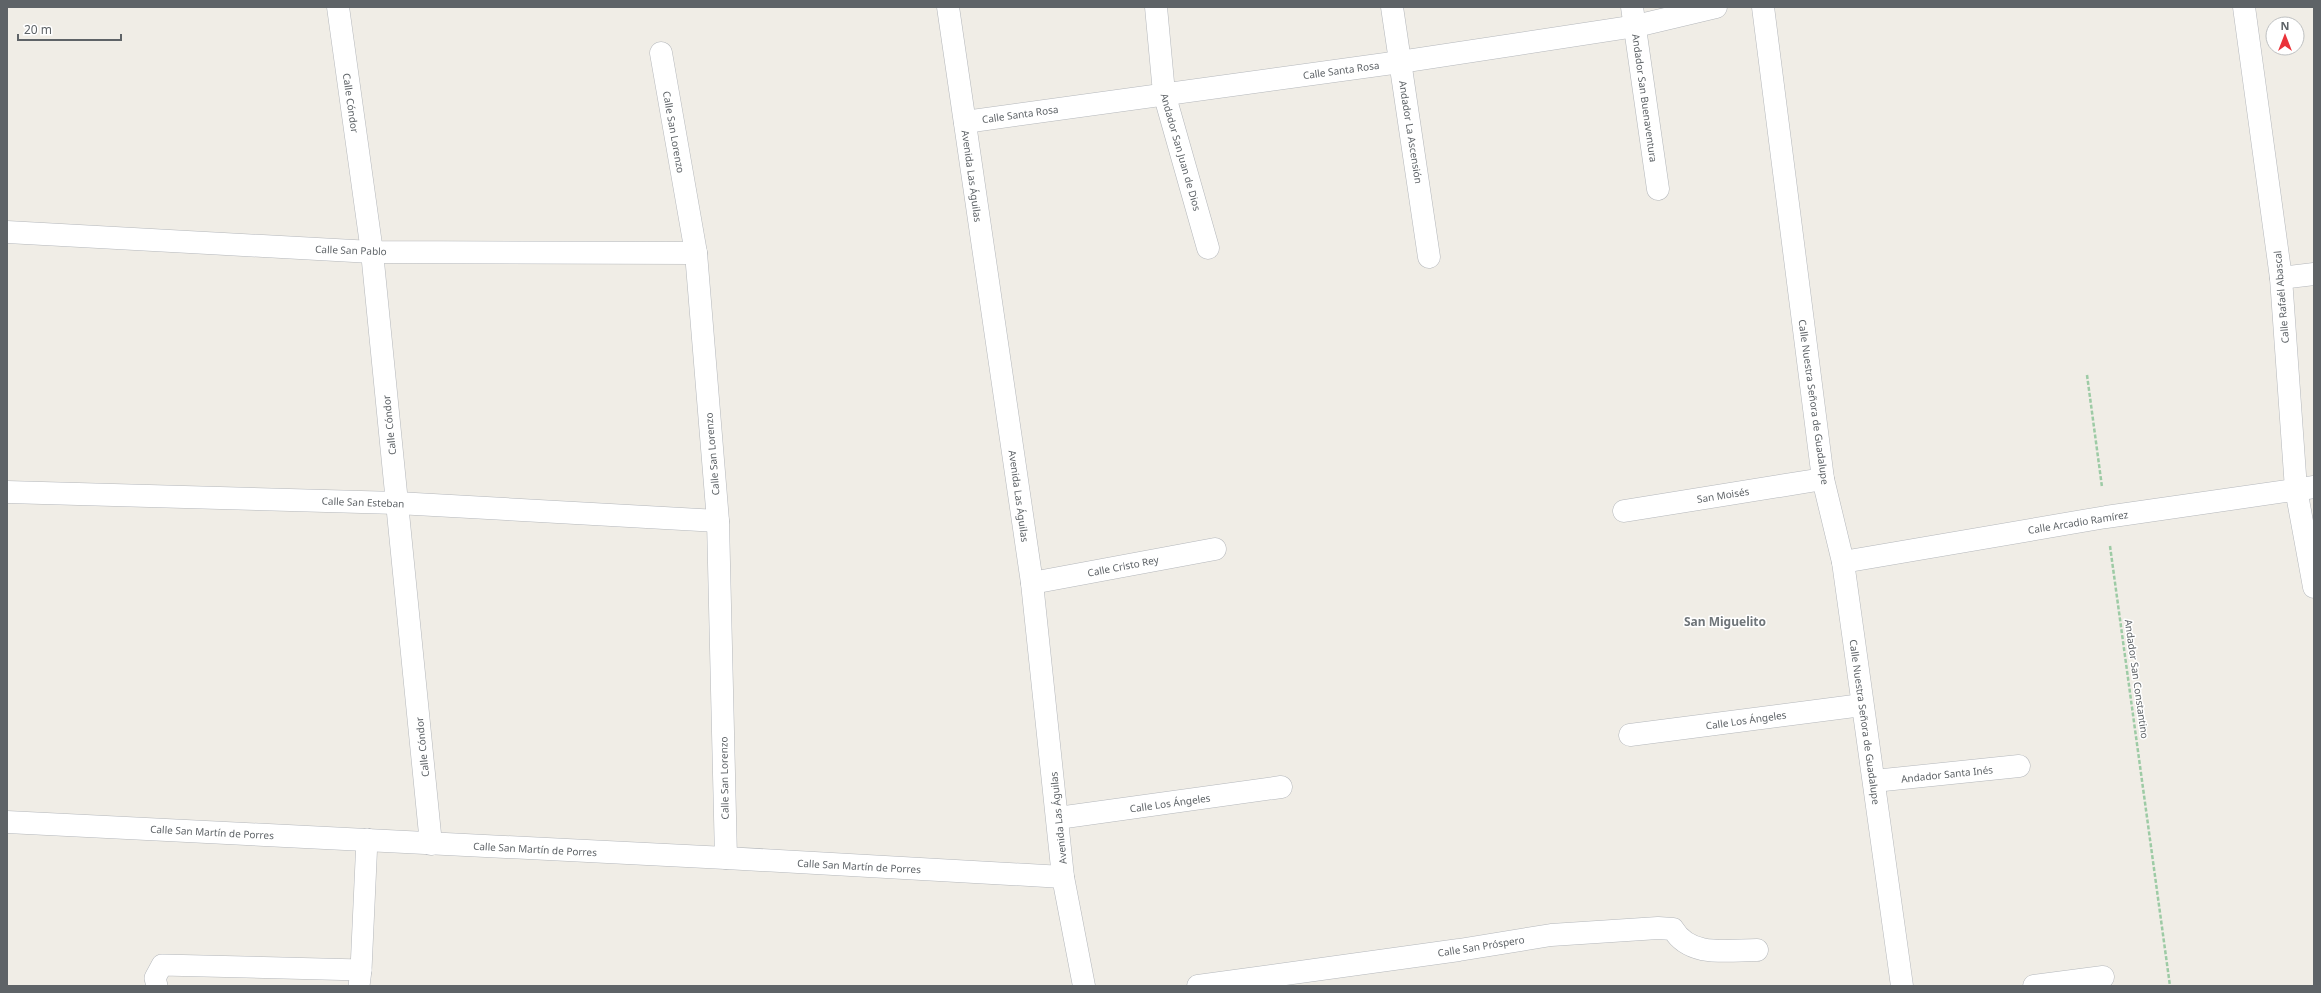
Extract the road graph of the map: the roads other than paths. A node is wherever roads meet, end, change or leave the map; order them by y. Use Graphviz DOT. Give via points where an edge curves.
graph roads {
  1 [pos="338,7"];
  2 [pos="948,7"];
  3 [pos="1156,7"];
  4 [pos="1392,7"];
  5 [pos="1716,7"];
  6 [pos="1763,7"];
  7 [pos="2244,7"];
  8 [pos="1634,16"];
  9 [pos="661,53"];
  10 [pos="1400,62"];
  11 [pos="1164,93"];
  12 [pos="964,122"];
  13 [pos="1658,189"];
  14 [pos="7,232"];
  15 [pos="1208,248"];
  16 [pos="372,252"];
  17 [pos="696,253"];
  18 [pos="1429,257"];
  19 [pos="2314,274"];
  20 [pos="2281,278"];
  21 [pos="1823,479"];
  22 [pos="2305,488"];
  23 [pos="7,492"];
  24 [pos="397,503"];
  25 [pos="1624,511"];
  26 [pos="718,522"];
  27 [pos="1215,549"];
  28 [pos="1843,562"];
  29 [pos="1032,583"];
  30 [pos="2314,587"];
  31 [pos="1862,705"];
  32 [pos="1630,735"];
  33 [pos="2019,766"];
  34 [pos="1874,781"];
  35 [pos="1281,787"];
  36 [pos="1058,818"];
  37 [pos="7,822"];
  38 [pos="367,839"];
  39 [pos="431,844"];
  40 [pos="726,858"];
  41 [pos="1063,877"];
  42 [pos="1757,950"];
  43 [pos="2103,977"];
  44 [pos="360,978"];
  45 [pos="157,986"];
  46 [pos="1084,986"];
  47 [pos="1198,986"];
  48 [pos="1902,986"];
  49 [pos="2034,986"];
  1 -- 16 [label="street, Calle Cóndor"];
  2 -- 12 [label="street, Avenida Las Águilas"];
  3 -- 11 [label="street, Andador San Juan de Dios"];
  4 -- 10 [label="street, Andador La Ascensión"];
  5 -- 8 [label="street, Calle Santa Rosa"];
  6 -- 21 [label="street, Calle Nuestra Señora de Guadalupe"];
  7 -- 20 [label="street, Calle Rafaél Abascal"];
  8 -- 10 [label="street, Calle Santa Rosa"];
  8 -- 13 [label="street, Andador San Buenaventura"];
  9 -- 17 [label="street, Calle San Lorenzo"];
  10 -- 11 [label="street, Calle Santa Rosa"];
  10 -- 18 [label="street, Andador La Ascensión"];
  11 -- 12 [label="street, Calle Santa Rosa"];
  11 -- 15 [label="street, Andador San Juan de Dios"];
  12 -- 29 [label="street, Avenida Las Águilas"];
  14 -- 16 [label="street, Calle San Pablo"];
  16 -- 17 [label="street, Calle San Pablo"];
  16 -- 24 [label="street, Calle Cóndor"];
  17 -- 26 [label="street, Calle San Lorenzo"];
  19 -- 20 [label="street"];
  20 -- 22 [label="street, Calle Rafaél Abascal"];
  21 -- 25 [label="street, San Moisés"];
  21 -- 28 [label="street, Calle Nuestra Señora de Guadalupe"];
  22 -- 28 [label="street, Calle Arcadio Ramírez" via="2106,517"];
  22 -- 30 [label="street, Calle Rafaél Abascal"];
  23 -- 24 [label="street, Calle San Esteban"];
  24 -- 26 [label="street, Calle San Esteban"];
  24 -- 39 [label="street, Calle Cóndor"];
  26 -- 40 [label="street, Calle San Lorenzo"];
  27 -- 29 [label="street, Calle Cristo Rey"];
  28 -- 31 [label="street, Calle Nuestra Señora de Guadalupe"];
  29 -- 36 [label="street, Avenida Las Águilas"];
  31 -- 32 [label="street, Calle Los Ángeles"];
  31 -- 34 [label="street, Calle Nuestra Señora de Guadalupe"];
  33 -- 34 [label="street, Andador Santa Inés"];
  34 -- 48 [label="street, Calle Nuestra Señora de Guadalupe"];
  35 -- 36 [label="street, Calle Los Ángeles"];
  36 -- 41 [label="street, Avenida Las Águilas"];
  37 -- 38 [label="street, Calle San Martín de Porres"];
  38 -- 39 [label="street, Calle San Martín de Porres"];
  38 -- 44 [label="lane"];
  39 -- 40 [label="street, Calle San Martín de Porres"];
  40 -- 41 [label="street, Calle San Martín de Porres"];
  41 -- 46 [label="street, Avenida Las Águilas"];
  42 -- 47 [label="street, Calle San Próspero" via="1710,950 1689,947 1679,940 1673,929 1551,935 1444,953"];
  43 -- 49 [label="street"];
  44 -- 45 [label="lane" via="162,965 155,978"];
}
